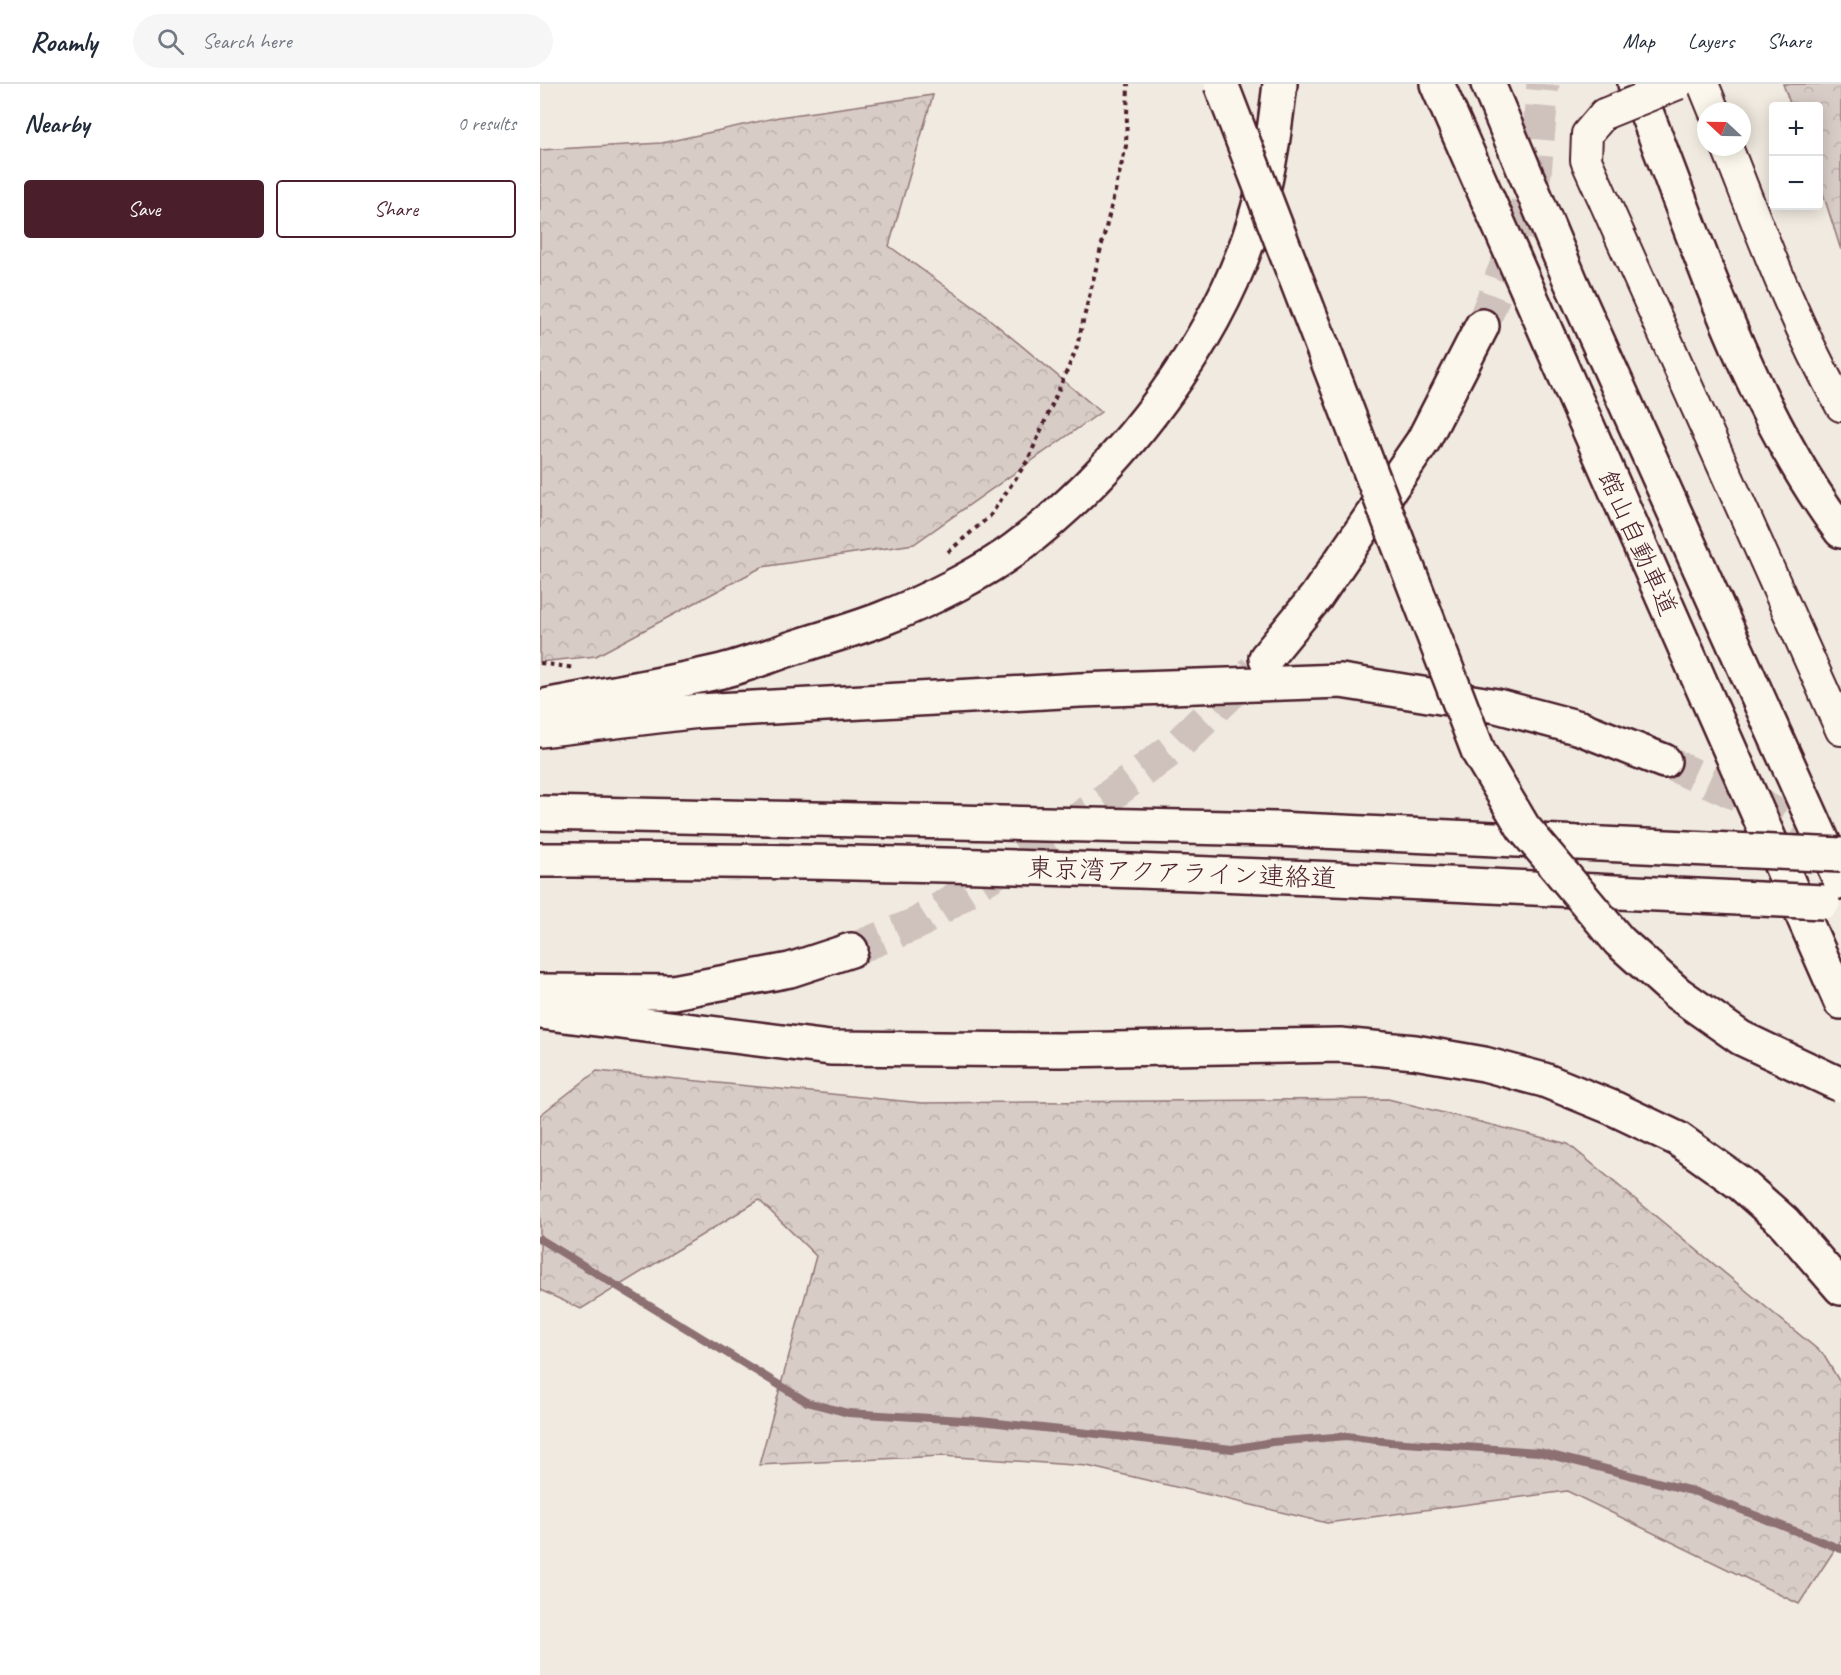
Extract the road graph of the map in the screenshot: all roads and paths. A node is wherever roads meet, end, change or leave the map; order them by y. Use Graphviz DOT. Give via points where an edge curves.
graph roads {
  1 [pos="1128,84"];
  2 [pos="1221,84"];
  3 [pos="1280,84"];
  4 [pos="1437,84"];
  5 [pos="1488,84"];
  6 [pos="1635,84"];
  7 [pos="1678,84"];
  8 [pos="1703,84"];
  9 [pos="1710,102"];
  10 [pos="1731,156"];
  11 [pos="1482,326"];
  12 [pos="1841,406"];
  13 [pos="1841,531"];
  14 [pos="945,555"];
  15 [pos="1266,658"];
  16 [pos="540,663"];
  17 [pos="583,669"];
  18 [pos="540,707"];
  19 [pos="540,730"];
  20 [pos="1841,730"];
  21 [pos="1664,761"];
  22 [pos="540,813"];
  23 [pos="1841,855"];
  24 [pos="540,860"];
  25 [pos="1835,896"];
  26 [pos="851,950"];
  27 [pos="540,991"];
  28 [pos="1841,1002"];
  29 [pos="540,1012"];
  30 [pos="1841,1085"];
  31 [pos="1841,1288"];
  1 -- 14 [label="path" via="1126,146 1076,350 1028,459 990,516"];
  2 -- 30 [label="highway, bridge" via="1479,753 1523,827 1619,941 1677,993 1741,1038"];
  3 -- 18 [label="highway" via="1274,138 1258,210 1236,271 1207,332 1165,394 1062,511 1013,551 885,618 724,670"];
  4 -- 28 [label="highway, 館山自動車道"];
  5 -- 25 [label="highway, 館山自動車道"];
  6 -- 13 [label="highway" via="1730,327 1799,465"];
  7 -- 20 [label="street, bridge" via="1604,114 1587,134 1587,160"];
  8 -- 9 [label="street"];
  10 -- 12 [label="street" via="1781,285"];
  11 -- 15 [label="highway" via="1417,450 1316,597"];
  16 -- 17 [label="path"];
  19 -- 21 [label="highway" via="699,711 1080,690 1341,681 1497,706 1580,728"];
  22 -- 23 [label="highway, 東京湾アクアライン連絡道, bridge" via="1254,828"];
  24 -- 25 [label="highway, 東京湾アクアライン連絡道, bridge" via="933,865 1250,874 1738,898"];
  26 -- 27 [label="highway" via="790,970 673,992"];
  29 -- 31 [label="highway" via="830,1048 1060,1050 1340,1045 1484,1064 1544,1080 1678,1139 1741,1184 1784,1222"];
}
